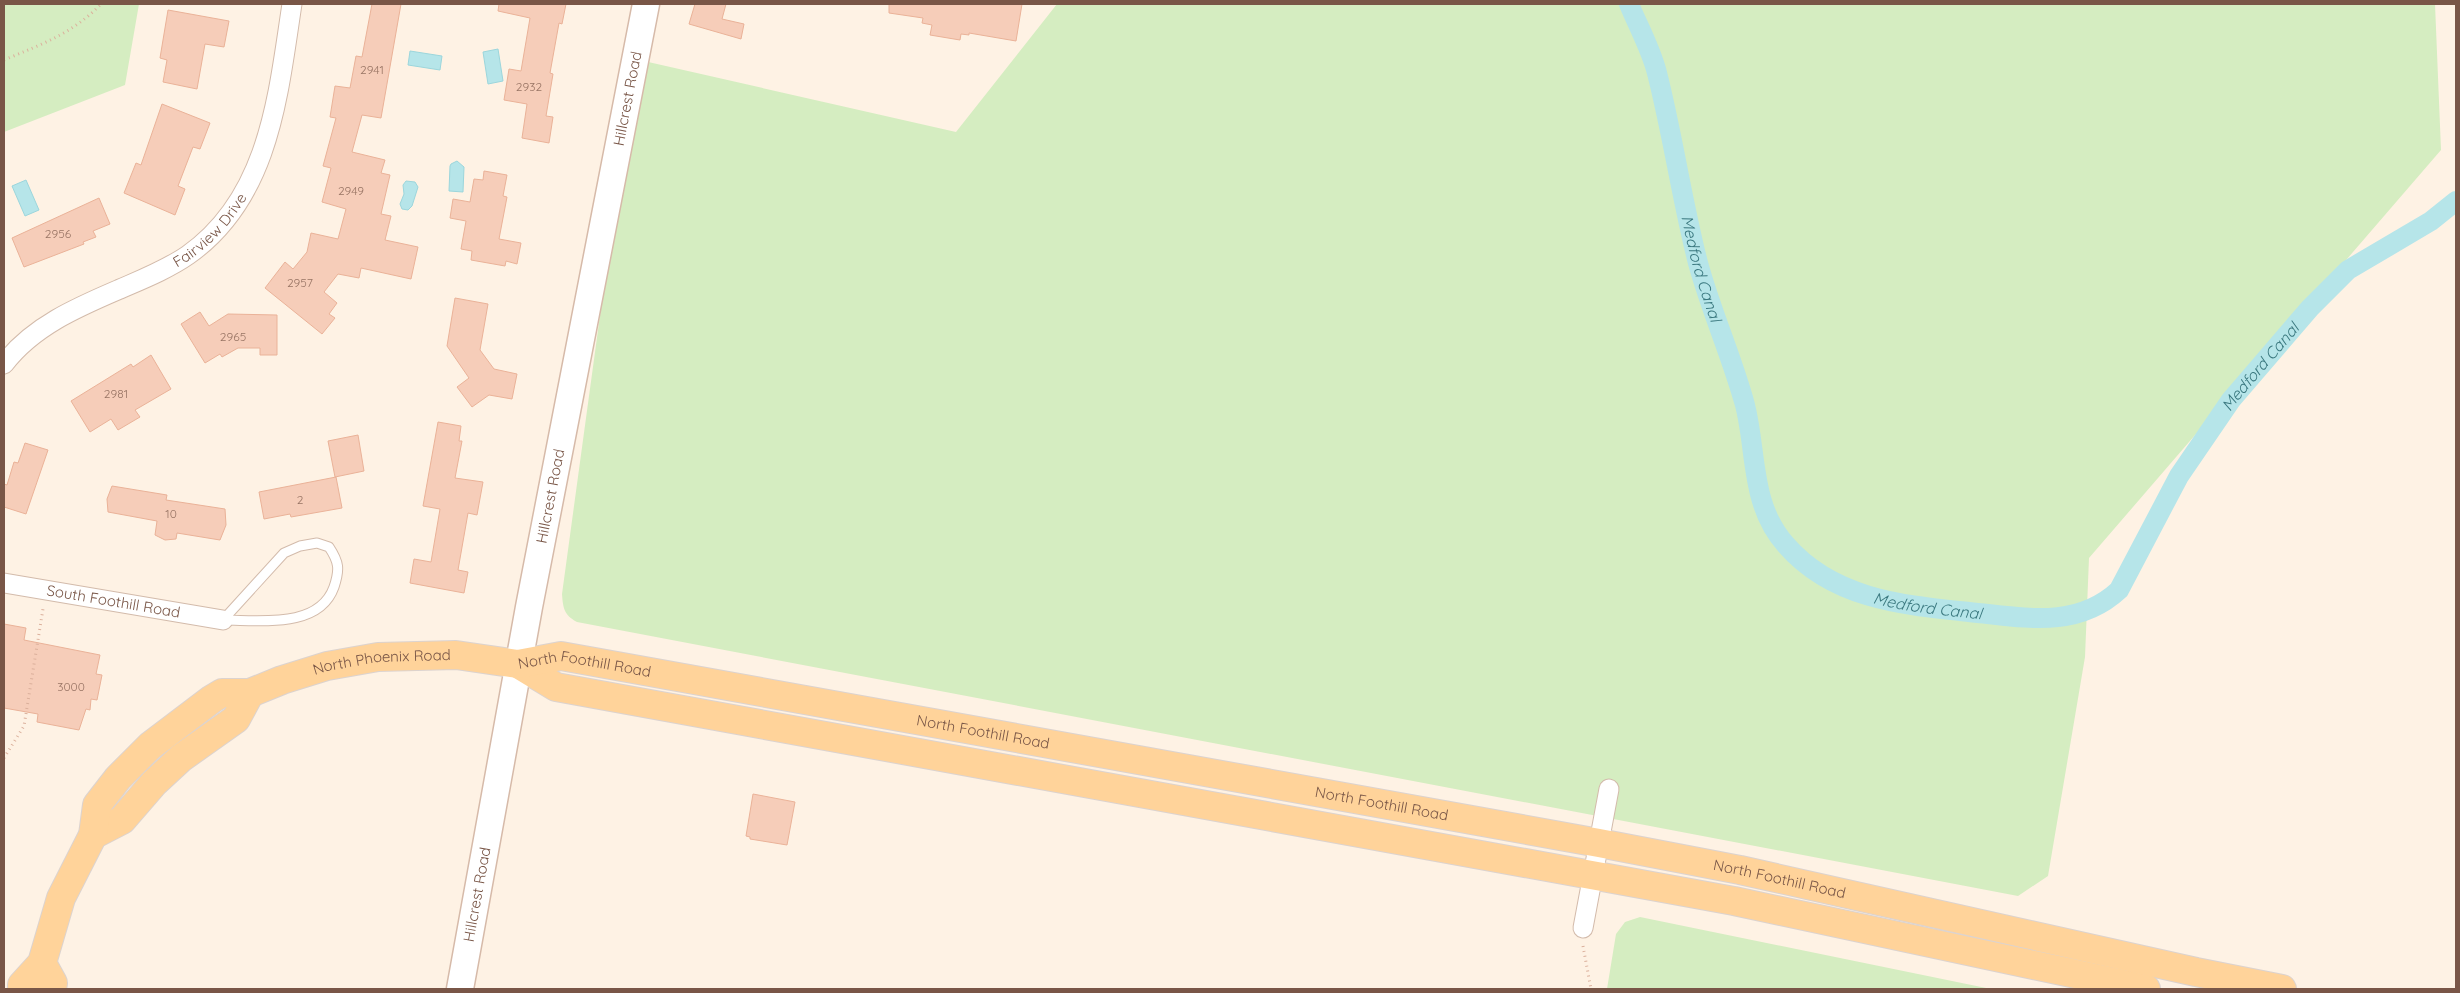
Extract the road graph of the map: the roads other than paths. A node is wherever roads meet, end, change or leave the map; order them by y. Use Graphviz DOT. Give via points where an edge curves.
graph roads {
  1 [pos="292,4"];
  2 [pos="646,4"];
  3 [pos="4,364"];
  4 [pos="4,583"];
  5 [pos="223,620"];
  6 [pos="518,664"];
  7 [pos="1609,789"];
  8 [pos="1599,843"];
  9 [pos="1593,874"];
  10 [pos="1583,928"];
  11 [pos="42,963"];
  12 [pos="22,989"];
  13 [pos="52,989"];
  14 [pos="460,989"];
  15 [pos="2146,989"];
  16 [pos="2282,989"];
  1 -- 3 [label="street, Fairview Drive" via="266,145 234,210 187,256 157,273 72,310 26,341"];
  2 -- 6 [label="street, Hillcrest Road"];
  4 -- 5 [label="street, South Foothill Road"];
  5 -- 5 [label="lane" via="271,620 311,614 330,599 338,560 329,547 317,543 284,553"];
  6 -- 8 [label="main road, North Foothill Road" via="561,656"];
  6 -- 9 [label="main road, North Foothill Road" via="556,687"];
  6 -- 11 [label="main road, North Phoenix Road" via="456,655 378,656 326,666 250,693 222,693 198,708 150,746 97,805 93,835 61,898"];
  6 -- 14 [label="street, Hillcrest Road"];
  7 -- 8 [label="street"];
  8 -- 9 [label="street"];
  8 -- 16 [label="main road, North Foothill Road" via="1740,870"];
  9 -- 10 [label="street"];
  9 -- 15 [label="main road, North Foothill Road"];
  11 -- 12 [label="main road, North Phoenix Road"];
  11 -- 13 [label="main road" via="53,983"];
}
